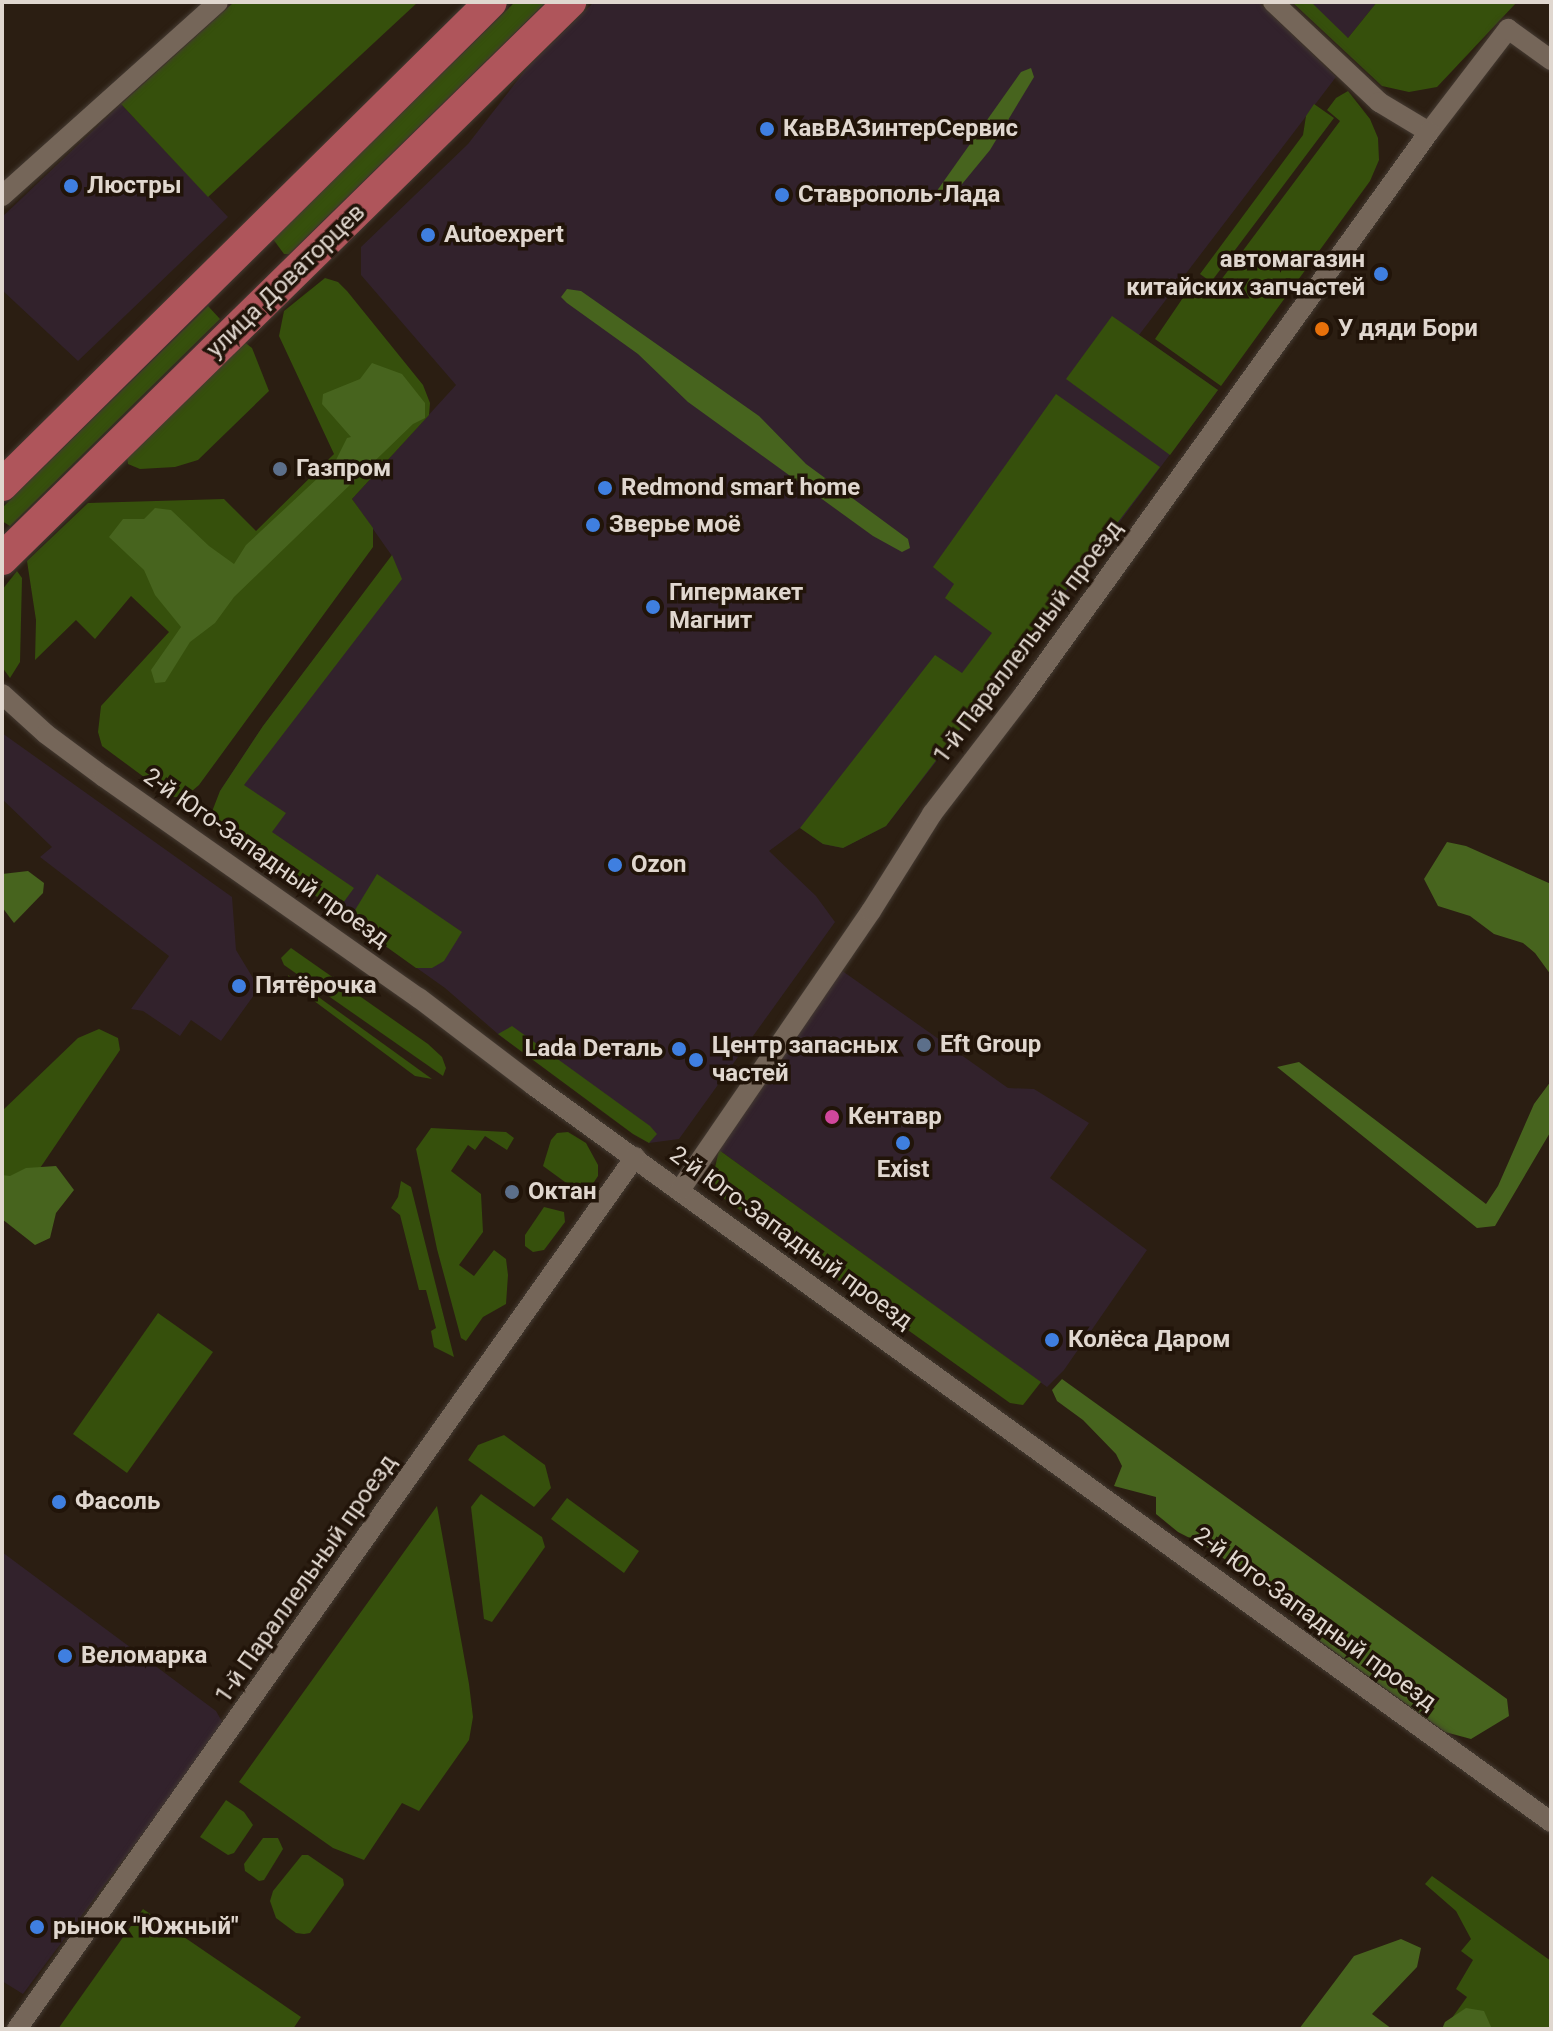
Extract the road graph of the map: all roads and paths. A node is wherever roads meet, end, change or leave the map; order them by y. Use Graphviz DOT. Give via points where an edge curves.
graph roads {
  1 [pos="218,2"];
  2 [pos="491,2"];
  3 [pos="570,2"];
  4 [pos="1273,2"];
  5 [pos="1551,60"];
  6 [pos="1429,132"];
  7 [pos="2,196"];
  8 [pos="2,485"];
  9 [pos="2,559"];
  10 [pos="2,694"];
  11 [pos="635,1157"];
  12 [pos="680,1190"];
  13 [pos="1551,1822"];
  14 [pos="17,2029"];
  1 -- 7 [label="street"];
  2 -- 8 [label="main road"];
  3 -- 9 [label="main road, улица Доваторцев"];
  4 -- 6 [label="street" via="1379,102"];
  5 -- 6 [label="street, 1-й Параллельный проезд" via="1508,29"];
  6 -- 12 [label="street, 1-й Параллельный проезд" via="932,814"];
  10 -- 11 [label="street, 2-й Юго-Западный проезд" via="104,777"];
  11 -- 12 [label="street, 2-й Юго-Западный проезд"];
  11 -- 14 [label="street, 1-й Параллельный проезд"];
  12 -- 13 [label="street, 2-й Юго-Западный проезд"];
}
